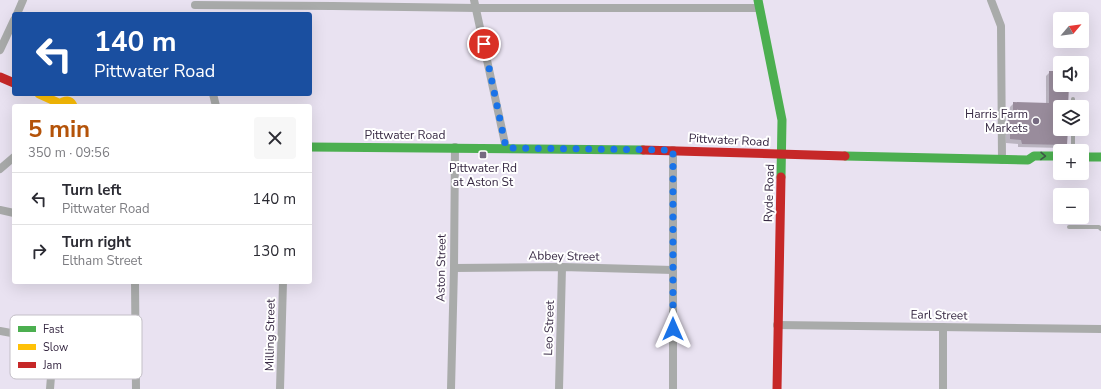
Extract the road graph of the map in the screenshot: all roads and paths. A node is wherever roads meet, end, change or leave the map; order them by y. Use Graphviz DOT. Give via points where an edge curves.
graph roads {
  1 [pos="23,0"];
  2 [pos="990,0"];
  3 [pos="195,3"];
  4 [pos="333,3"];
  5 [pos="475,4"];
  6 [pos="616,4"];
  7 [pos="758,4"];
  8 [pos="18,12"];
  9 [pos="12,24"];
  10 [pos="0,50"];
  11 [pos="0,77"];
  12 [pos="12,82"];
  13 [pos="43,96"];
  14 [pos="59,104"];
  15 [pos="62,104"];
  16 [pos="72,104"];
  17 [pos="312,147"];
  18 [pos="455,147"];
  19 [pos="506,148"];
  20 [pos="673,150"];
  21 [pos="782,155"];
  22 [pos="1053,156"];
  23 [pos="1089,157"];
  24 [pos="1101,157"];
  25 [pos="12,159"];
  26 [pos="1002,160"];
  27 [pos="1028,160"];
  28 [pos="1053,165"];
  29 [pos="1089,165"];
  30 [pos="1101,165"];
  31 [pos="0,169"];
  32 [pos="0,210"];
  33 [pos="12,213"];
  34 [pos="1069,227"];
  35 [pos="1101,229"];
  36 [pos="562,267"];
  37 [pos="454,268"];
  38 [pos="673,270"];
  39 [pos="135,284"];
  40 [pos="283,284"];
  41 [pos="135,315"];
  42 [pos="777,326"];
  43 [pos="943,327"];
  44 [pos="1101,329"];
  45 [pos="0,331"];
  46 [pos="10,333"];
  47 [pos="51,379"];
  48 [pos="136,379"];
  49 [pos="50,389"];
  50 [pos="136,389"];
  51 [pos="280,389"];
  52 [pos="451,389"];
  53 [pos="559,389"];
  54 [pos="673,389"];
  55 [pos="777,389"];
  56 [pos="944,389"];
  1 -- 8 [label="street"];
  2 -- 26 [label="street" via="1001,26"];
  3 -- 4 [label="street"];
  4 -- 5 [label="street"];
  5 -- 6 [label="street"];
  5 -- 19 [label="street"];
  6 -- 7 [label="street"];
  7 -- 21 [label="main road, Ryde Road" via="782,120"];
  9 -- 10 [label="street"];
  11 -- 12 [label="main road"];
  13 -- 14 [label="main road"];
  15 -- 16 [label="main road" via="67,101"];
  17 -- 18 [label="main road, Pittwater Road"];
  18 -- 19 [label="main road, Pittwater Road"];
  18 -- 37 [label="street, Aston Street"];
  19 -- 20 [label="main road, Pittwater Road"];
  20 -- 21 [label="main road, Pittwater Road"];
  20 -- 38 [label="street"];
  21 -- 26 [label="main road, Pittwater Road"];
  21 -- 42 [label="main road, Ryde Road"];
  27 -- 22 [label="main road, Pittwater Road, one-way" via="1034,156"];
  23 -- 24 [label="main road"];
  25 -- 31 [label="street"];
  26 -- 27 [label="main road, Pittwater Road"];
  27 -- 28 [label="main road, Pittwater Road" via="1034,164"];
  29 -- 30 [label="main road"];
  32 -- 33 [label="street"];
  34 -- 35 [label="lane"];
  36 -- 37 [label="street, Abbey Street"];
  36 -- 38 [label="street, Abbey Street"];
  36 -- 53 [label="street, Leo Street"];
  37 -- 52 [label="street, Aston Street"];
  38 -- 54 [label="street"];
  39 -- 41 [label="street"];
  40 -- 51 [label="street, Milling Street"];
  42 -- 43 [label="street, Earl Street"];
  42 -- 55 [label="main road, Ryde Road"];
  43 -- 44 [label="street, Earl Street"];
  43 -- 56 [label="street"];
  45 -- 46 [label="street"];
  47 -- 49 [label="street"];
  48 -- 50 [label="street"];
}
